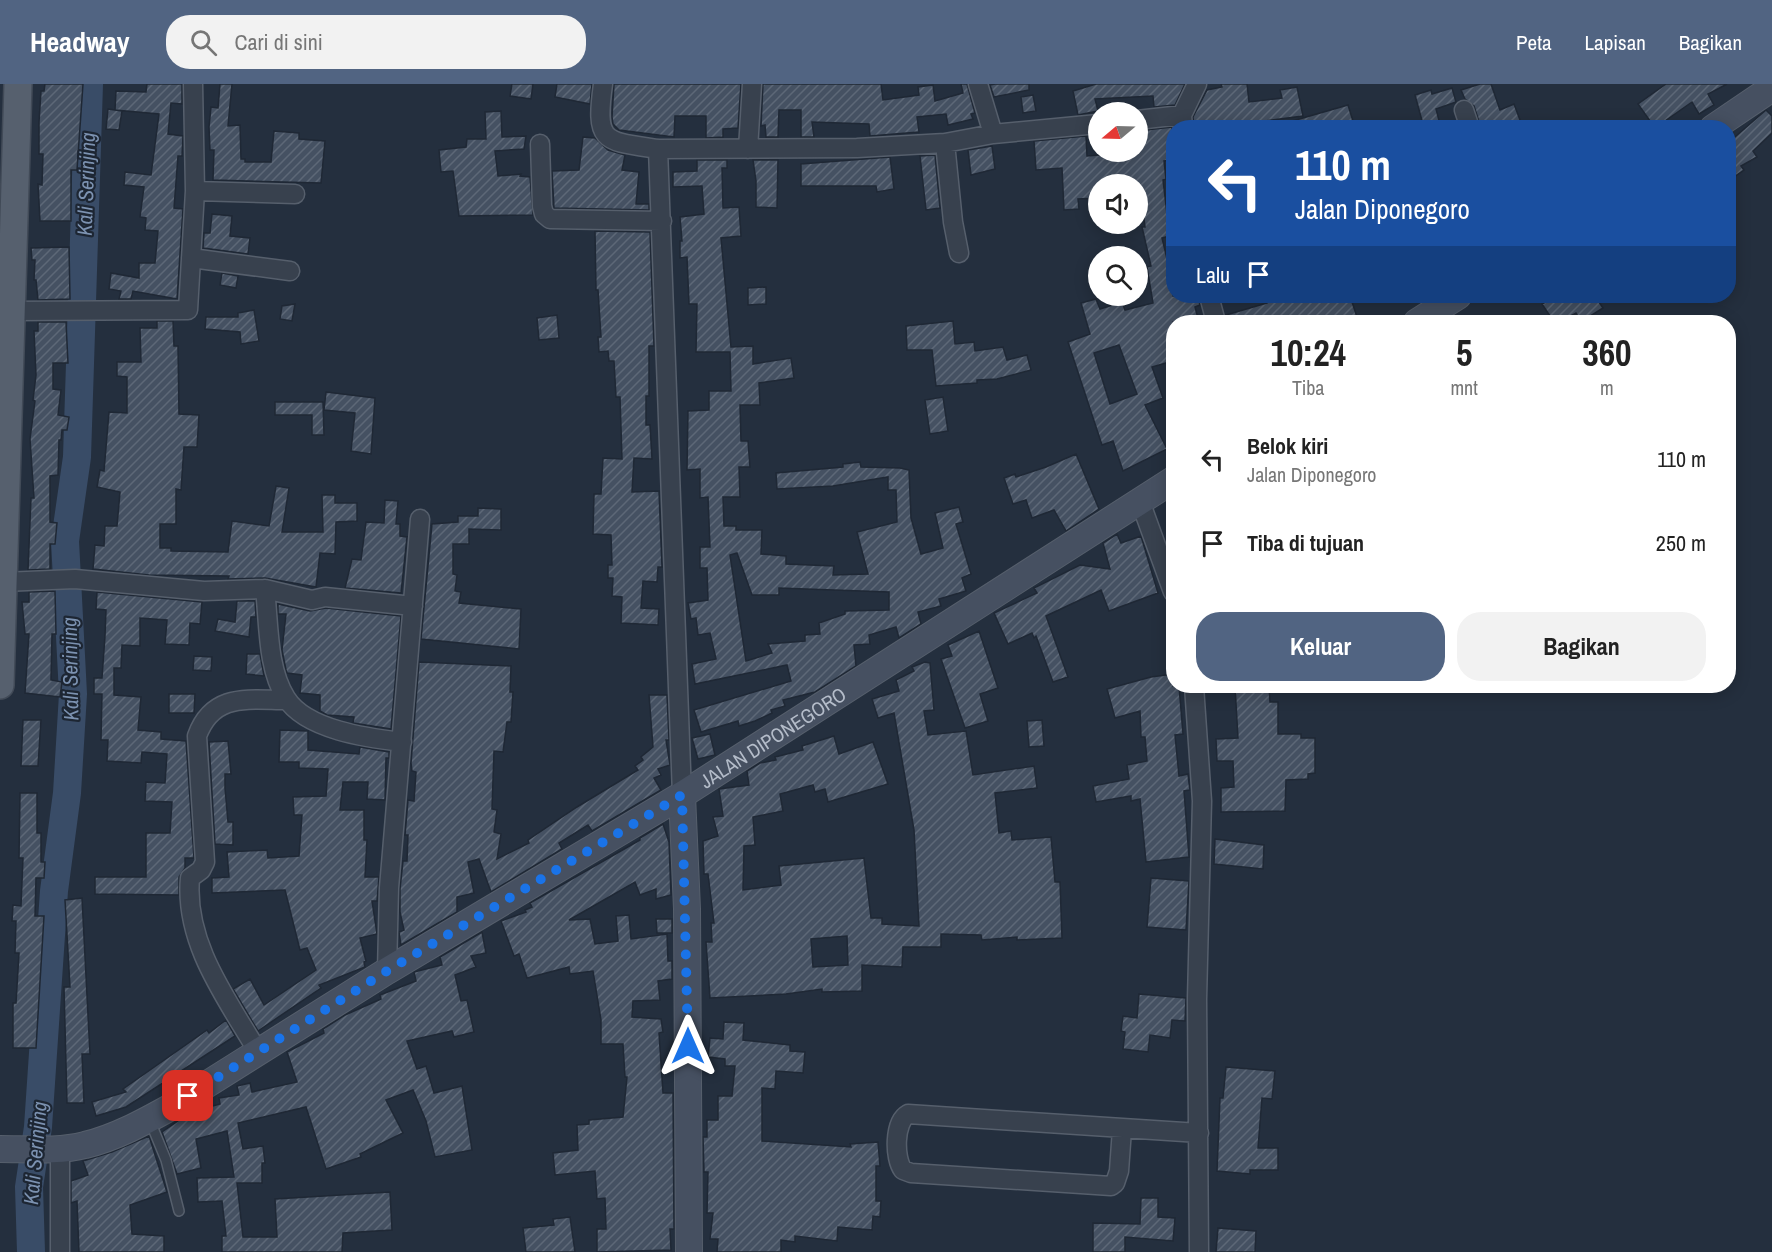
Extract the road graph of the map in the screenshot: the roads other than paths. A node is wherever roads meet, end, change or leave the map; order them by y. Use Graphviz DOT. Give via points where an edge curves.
graph roads {
  1 [pos="18,84"];
  2 [pos="193,84"];
  3 [pos="603,84"];
  4 [pos="752,84"];
  5 [pos="978,84"];
  6 [pos="1197,84"];
  7 [pos="1772,88"];
  8 [pos="1148,120"];
  9 [pos="1183,120"];
  10 [pos="1725,120"];
  11 [pos="1166,121"];
  12 [pos="1088,125"];
  13 [pos="993,134"];
  14 [pos="945,143"];
  15 [pos="540,144"];
  16 [pos="658,149"];
  17 [pos="748,149"];
  18 [pos="195,190"];
  19 [pos="295,194"];
  20 [pos="662,221"];
  21 [pos="959,253"];
  22 [pos="191,258"];
  23 [pos="290,270"];
  24 [pos="1447,303"];
  25 [pos="11,311"];
  26 [pos="1427,315"];
  27 [pos="4,373"];
  28 [pos="1166,484"];
  29 [pos="1140,501"];
  30 [pos="420,519"];
  31 [pos="1166,573"];
  32 [pos="3,582"];
  33 [pos="265,589"];
  34 [pos="413,606"];
  35 [pos="0,670"];
  36 [pos="0,685"];
  37 [pos="1194,693"];
  38 [pos="287,700"];
  39 [pos="402,742"];
  40 [pos="682,795"];
  41 [pos="387,971"];
  42 [pos="258,1052"];
  43 [pos="150,1119"];
  44 [pos="1122,1129"];
  45 [pos="1199,1133"];
  46 [pos="10,1149"];
  47 [pos="55,1149"];
  48 [pos="179,1211"];
  49 [pos="60,1252"];
  50 [pos="689,1252"];
  51 [pos="1199,1252"];
  1 -- 25 [label="main road"];
  2 -- 18 [label="street"];
  3 -- 16 [label="street" via="598,112 607,137 621,144"];
  4 -- 17 [label="street"];
  5 -- 13 [label="street"];
  6 -- 9 [label="street"];
  7 -- 10 [label="main road"];
  8 -- 11 [label="street"];
  12 -- 13 [label="street"];
  13 -- 14 [label="street"];
  14 -- 17 [label="street"];
  14 -- 21 [label="street"];
  15 -- 20 [label="street" via="542,206 550,219"];
  16 -- 17 [label="street"];
  16 -- 20 [label="street"];
  18 -- 19 [label="street"];
  18 -- 22 [label="street"];
  20 -- 40 [label="street"];
  22 -- 23 [label="street"];
  22 -- 25 [label="street" via="188,310 184,313"];
  24 -- 26 [label="main road"];
  25 -- 27 [label="main road"];
  27 -- 32 [label="main road"];
  28 -- 29 [label="main road, JALAN DIPONEGORO"];
  29 -- 31 [label="street"];
  29 -- 40 [label="main road, JALAN DIPONEGORO"];
  30 -- 34 [label="street"];
  32 -- 33 [label="street" via="75,579 204,591"];
  32 -- 35 [label="main road"];
  33 -- 34 [label="street" via="312,600 325,597"];
  33 -- 38 [label="street" via="277,678"];
  34 -- 39 [label="street"];
  35 -- 36 [label="main road"];
  37 -- 45 [label="street" via="1202,801 1197,999"];
  38 -- 39 [label="street" via="304,714 341,731"];
  38 -- 42 [label="street" via="223,703 202,722 197,736 205,862 190,878 196,932 204,959"];
  39 -- 41 [label="street" via="389,888"];
  40 -- 41 [label="main road, JALAN DIPONEGORO"];
  40 -- 50 [label="main road" via="687,909"];
  41 -- 42 [label="main road, JALAN DIPONEGORO"];
  42 -- 43 [label="main road, JALAN DIPONEGORO"];
  43 -- 47 [label="main road, JALAN DIPONEGORO" via="86,1145"];
  43 -- 48 [label="lane"];
  44 -- 44 [label="street" via="908,1114 900,1122 897,1158 903,1170 911,1173 1111,1186 1119,1171"];
  44 -- 45 [label="street"];
  45 -- 51 [label="street"];
  46 -- 47 [label="main road, JALAN DIPONEGORO"];
  47 -- 49 [label="street"];
}
